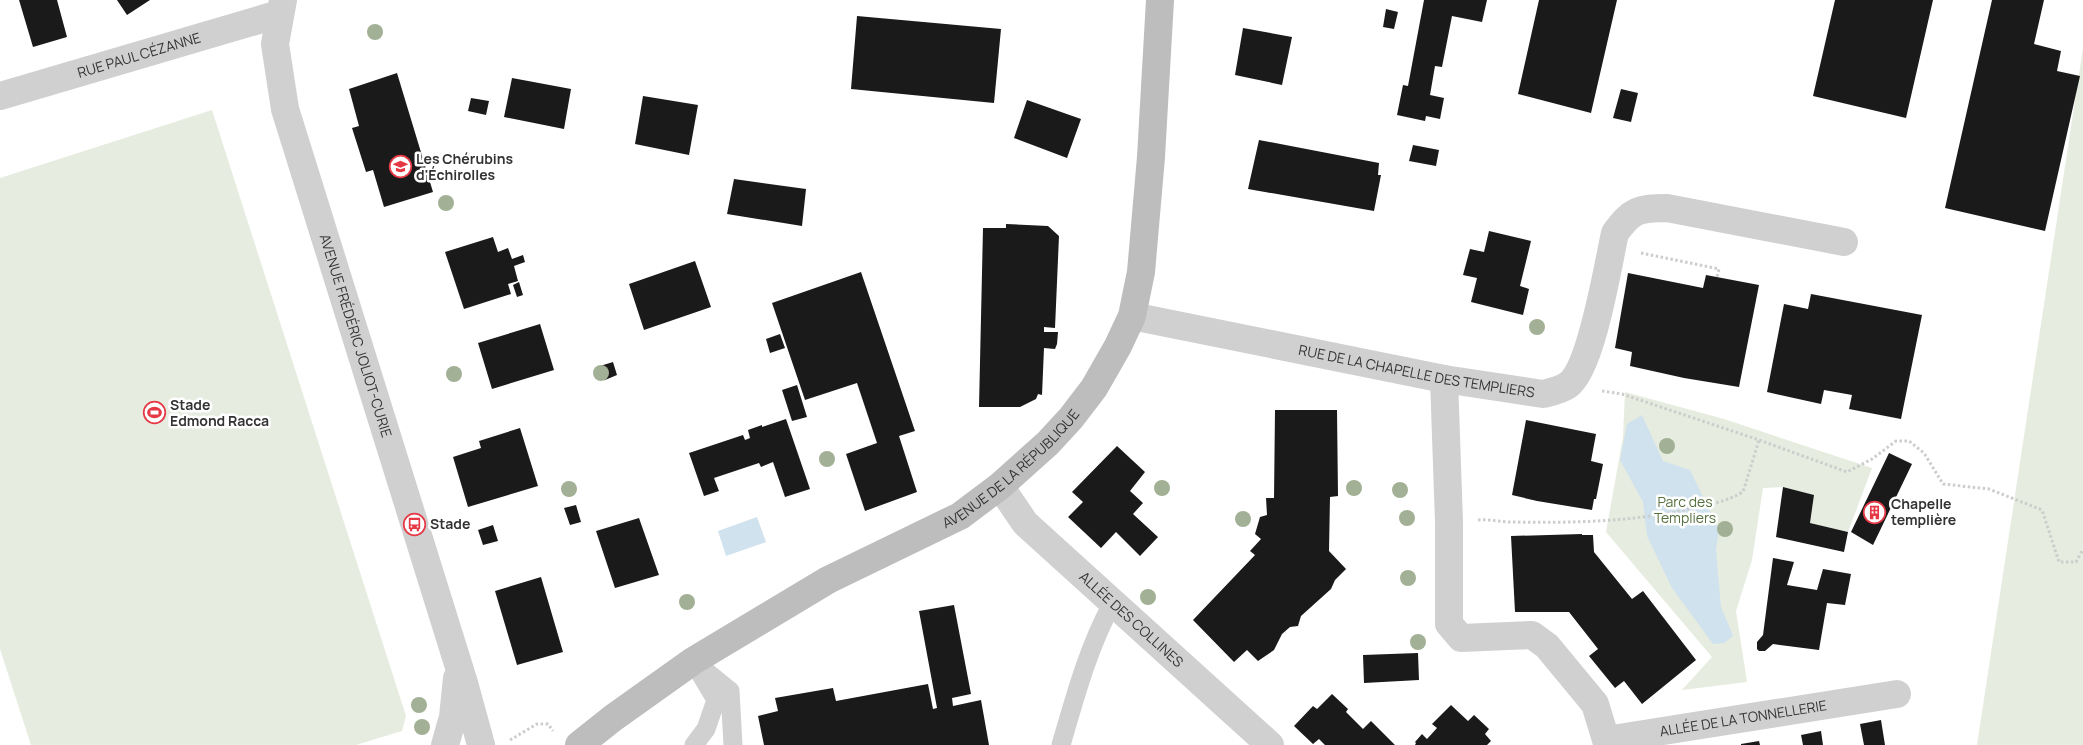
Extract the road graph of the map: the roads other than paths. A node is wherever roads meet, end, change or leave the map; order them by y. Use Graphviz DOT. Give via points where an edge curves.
graph roads {
  1 [pos="1160,0"];
  2 [pos="281,7"];
  3 [pos="0,96"];
  4 [pos="1844,242"];
  5 [pos="1132,316"];
  6 [pos="1444,379"];
  7 [pos="1000,486"];
  8 [pos="1112,604"];
  9 [pos="694,661"];
  10 [pos="458,667"];
  11 [pos="1897,694"];
  12 [pos="568,742"];
  13 [pos="732,744"];
  14 [pos="445,745"];
  15 [pos="481,745"];
  16 [pos="694,745"];
  17 [pos="1061,745"];
  18 [pos="1270,745"];
  1 -- 5 [label="street, AVENUE DE LA RÉPUBLIQUE" via="1141,272"];
  2 -- 3 [label="street, RUE PAUL CÉZANNE"];
  2 -- 10 [label="street, AVENUE FRÉDÉRIC JOLIOT-CURIE" via="275,44 285,109"];
  4 -- 6 [label="street, RUE DE LA CHAPELLE DES TEMPLIERS" via="1666,208 1638,210 1625,219 1615,233 1589,346 1580,370 1569,385 1543,394"];
  5 -- 6 [label="street, RUE DE LA CHAPELLE DES TEMPLIERS"];
  5 -- 7 [label="street, AVENUE DE LA RÉPUBLIQUE" via="1094,388 1071,418"];
  6 -- 11 [label="street, ALLÉE DE LA TONNELLERIE" via="1449,624 1461,638 1532,635 1547,646 1594,704 1606,740"];
  7 -- 8 [label="street, ALLÉE DES COLLINES" via="1025,524"];
  7 -- 9 [label="street, AVENUE DE LA RÉPUBLIQUE" via="960,516 828,580"];
  8 -- 17 [label="lane" via="1098,630"];
  8 -- 18 [label="street, ALLÉE DES COLLINES"];
  9 -- 12 [label="street, AVENUE DE LA RÉPUBLIQUE" via="613,718"];
  9 -- 13 [label="lane" via="730,691"];
  9 -- 16 [label="lane" via="716,700 706,730"];
  10 -- 14 [label="street, AVENUE FRÉDÉRIC JOLIOT-CURIE" via="453,717"];
  10 -- 15 [label="street, AVENUE FRÉDÉRIC JOLIOT-CURIE"];
}
